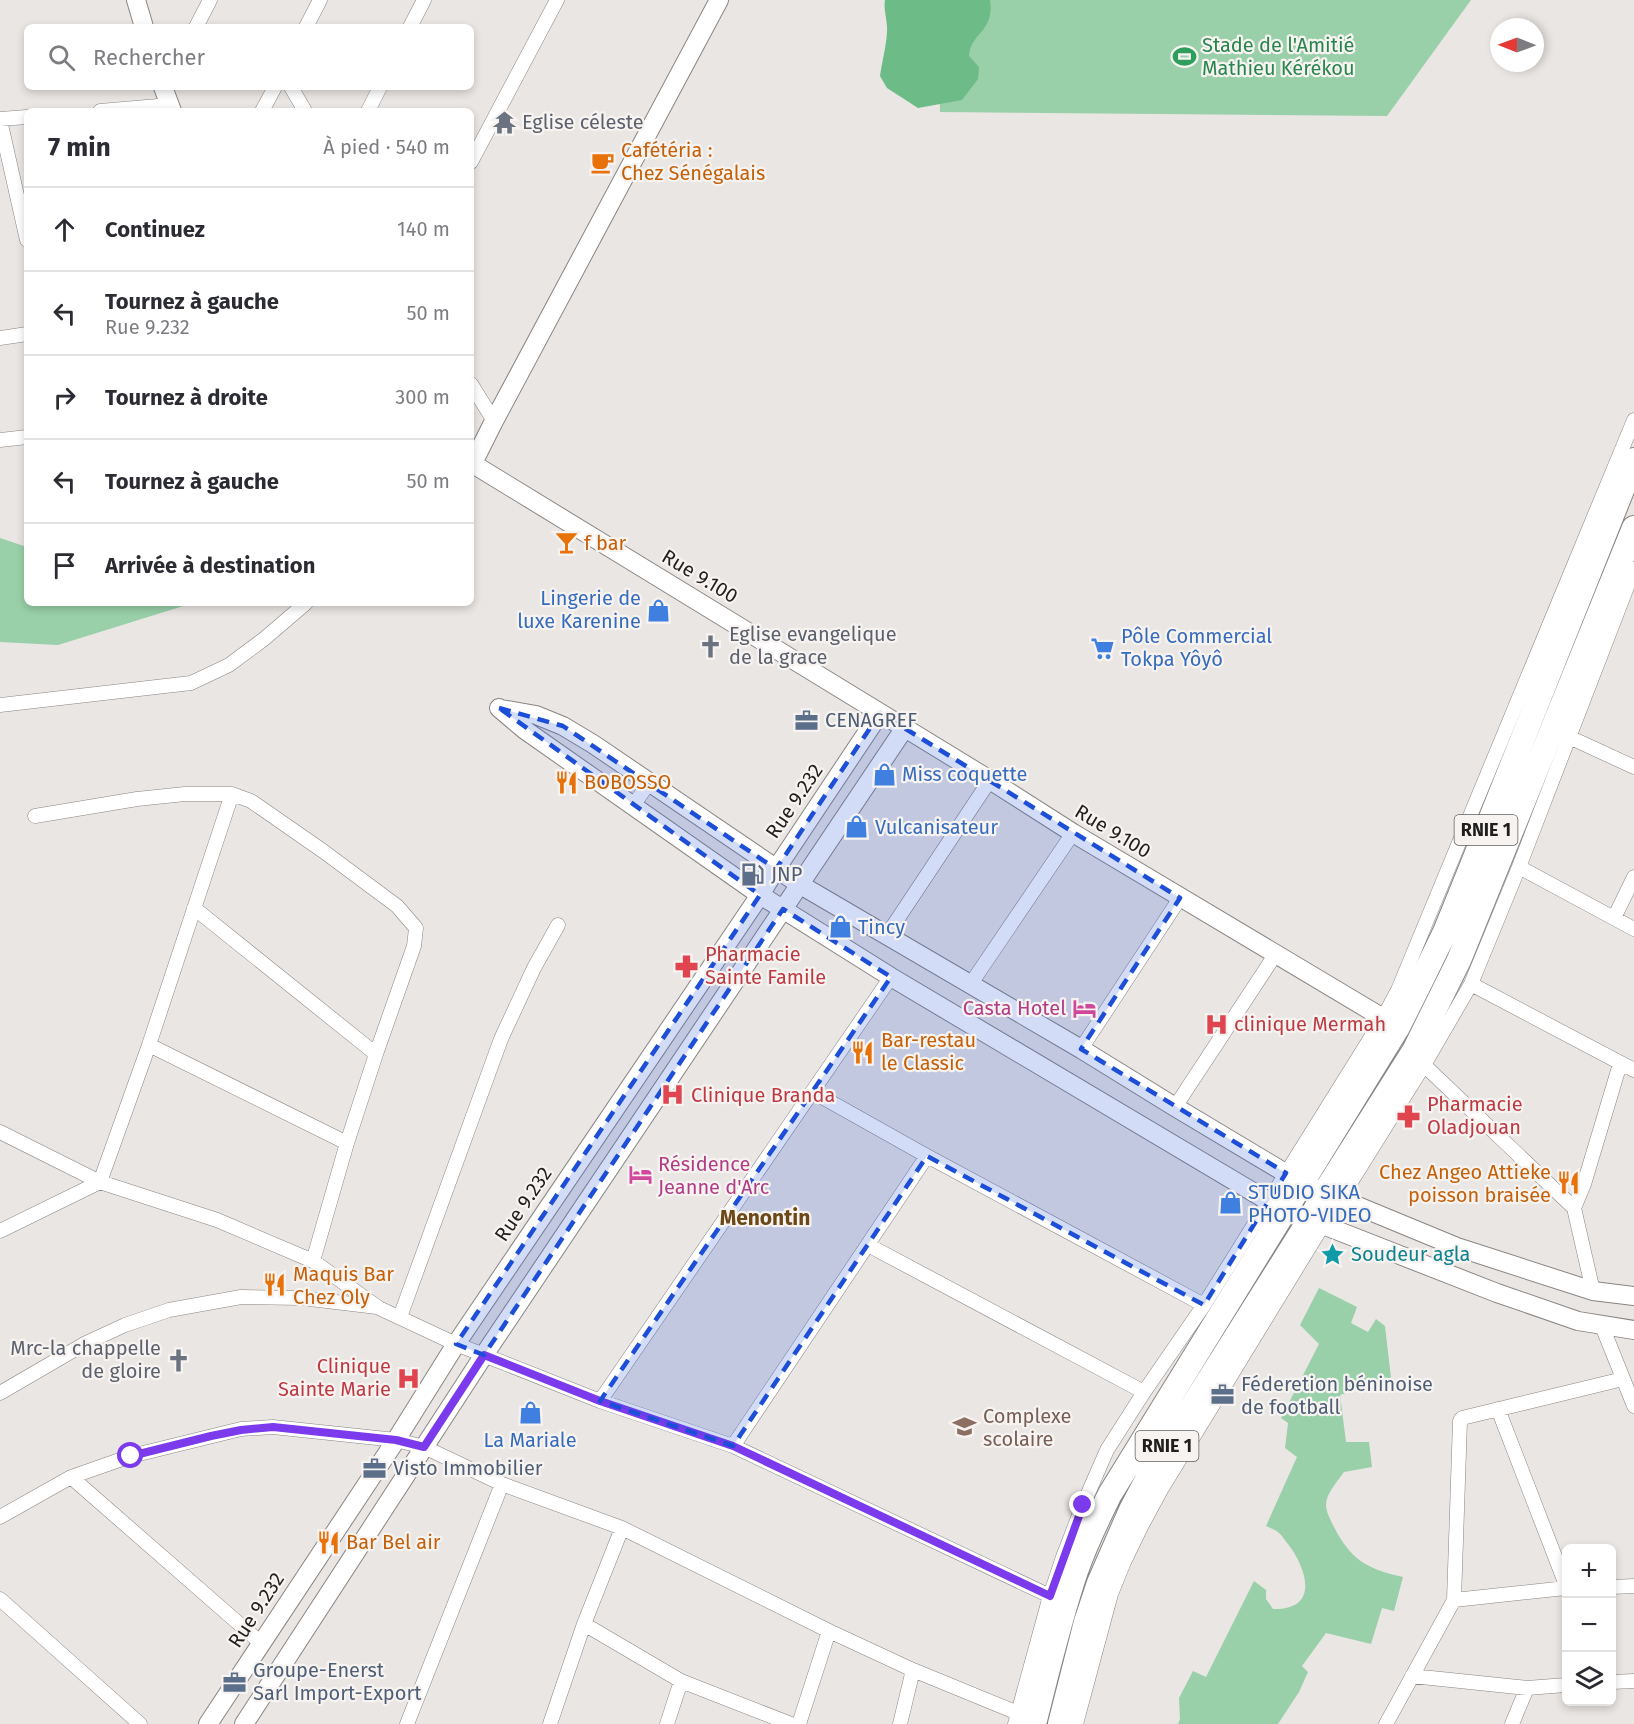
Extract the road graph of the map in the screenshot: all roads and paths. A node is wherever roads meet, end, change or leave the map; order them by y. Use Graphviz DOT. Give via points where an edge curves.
graph roads {
  1 [pos="136,0"];
  2 [pos="210,0"];
  3 [pos="320,0"];
  4 [pos="424,0"];
  5 [pos="557,0"];
  6 [pos="719,0"];
  7 [pos="143,24"];
  8 [pos="198,24"];
  9 [pos="308,24"];
  10 [pos="412,24"];
  11 [pos="164,90"];
  12 [pos="273,90"];
  13 [pos="293,90"];
  14 [pos="378,90"];
  15 [pos="171,108"];
  16 [pos="264,108"];
  17 [pos="303,108"];
  18 [pos="370,108"];
  19 [pos="24,117"];
  20 [pos="0,120"];
  21 [pos="474,156"];
  22 [pos="24,227"];
  23 [pos="24,334"];
  24 [pos="0,338"];
  25 [pos="474,389"];
  26 [pos="1634,420"];
  27 [pos="494,421"];
  28 [pos="24,437"];
  29 [pos="0,440"];
  30 [pos="1634,460"];
  31 [pos="474,461"];
  32 [pos="474,466"];
  33 [pos="1634,528"];
  34 [pos="1634,569"];
  35 [pos="302,606"];
  36 [pos="0,705"];
  37 [pos="880,712"];
  38 [pos="904,729"];
  39 [pos="1569,736"];
  40 [pos="1634,767"];
  41 [pos="990,780"];
  42 [pos="650,783"];
  43 [pos="232,794"];
  44 [pos="632,807"];
  45 [pos="35,816"];
  46 [pos="1073,833"];
  47 [pos="1519,867"];
  48 [pos="776,868"];
  49 [pos="1634,877"];
  50 [pos="799,884"];
  51 [pos="760,895"];
  52 [pos="1180,898"];
  53 [pos="194,908"];
  54 [pos="783,909"];
  55 [pos="1614,918"];
  56 [pos="558,925"];
  57 [pos="1634,929"];
  58 [pos="887,935"];
  59 [pos="1275,955"];
  60 [pos="891,976"];
  61 [pos="1471,984"];
  62 [pos="970,985"];
  63 [pos="1383,1018"];
  64 [pos="149,1045"];
  65 [pos="1081,1049"];
  66 [pos="376,1054"];
  67 [pos="1620,1064"];
  68 [pos="1424,1065"];
  69 [pos="1634,1070"];
  70 [pos="813,1092"];
  71 [pos="1175,1107"];
  72 [pos="0,1132"];
  73 [pos="347,1143"];
  74 [pos="927,1156"];
  75 [pos="1294,1178"];
  76 [pos="100,1182"];
  77 [pos="1333,1195"];
  78 [pos="1277,1206"];
  79 [pos="1574,1208"];
  80 [pos="1316,1223"];
  81 [pos="0,1232"];
  82 [pos="867,1245"];
  83 [pos="313,1261"];
  84 [pos="1593,1291"];
  85 [pos="1634,1296"];
  86 [pos="1204,1305"];
  87 [pos="379,1308"];
  88 [pos="400,1317"];
  89 [pos="1602,1326"];
  90 [pos="1634,1330"];
  91 [pos="456,1344"];
  92 [pos="484,1355"];
  93 [pos="1623,1379"];
  94 [pos="1144,1392"];
  95 [pos="0,1393"];
  96 [pos="600,1401"];
  97 [pos="1634,1406"];
  98 [pos="1498,1408"];
  99 [pos="396,1440"];
  100 [pos="733,1446"];
  101 [pos="424,1447"];
  102 [pos="71,1477"];
  103 [pos="501,1484"];
  104 [pos="0,1517"];
  105 [pos="622,1528"];
  106 [pos="1562,1576"];
  107 [pos="1634,1586"];
  108 [pos="1562,1587"];
  109 [pos="1616,1587"];
  110 [pos="1050,1596"];
  111 [pos="0,1599"];
  112 [pos="1454,1600"];
  113 [pos="584,1624"];
  114 [pos="829,1631"];
  115 [pos="261,1643"];
  116 [pos="913,1670"];
  117 [pos="1412,1676"];
  118 [pos="681,1681"];
  119 [pos="1634,1681"];
  120 [pos="1616,1682"];
  121 [pos="1562,1685"];
  122 [pos="1527,1688"];
  123 [pos="1022,1720"];
  124 [pos="140,1724"];
  125 [pos="208,1724"];
  126 [pos="244,1724"];
  127 [pos="407,1724"];
  128 [pos="550,1724"];
  129 [pos="667,1724"];
  130 [pos="791,1724"];
  131 [pos="798,1724"];
  132 [pos="900,1724"];
  133 [pos="1059,1724"];
  134 [pos="1076,1724"];
  135 [pos="1386,1724"];
  136 [pos="1512,1724"];
  1 -- 7 [label="street"];
  2 -- 8 [label="street"];
  3 -- 9 [label="street"];
  4 -- 10 [label="street"];
  5 -- 21 [label="street"];
  6 -- 27 [label="street, Rue 9.100"];
  11 -- 15 [label="street"];
  12 -- 16 [label="street"];
  13 -- 17 [label="street"];
  14 -- 18 [label="street"];
  19 -- 20 [label="street"];
  20 -- 22 [label="street"];
  23 -- 24 [label="street"];
  25 -- 27 [label="street"];
  26 -- 63 [label="street"];
  27 -- 31 [label="street, Rue 9.100"];
  28 -- 29 [label="street"];
  30 -- 75 [label="highway, RNIE 1" via="1445,932 1398,1027"];
  32 -- 37 [label="street, Rue 9.100"];
  33 -- 77 [label="highway, RNIE 1" via="1459,960 1414,1051"];
  34 -- 39 [label="street"];
  35 -- 36 [label="street" via="229,665 191,683"];
  37 -- 38 [label="street, Rue 9.100"];
  37 -- 48 [label="street, Rue 9.232"];
  38 -- 41 [label="street, Rue 9.100"];
  38 -- 50 [label="street"];
  39 -- 40 [label="street"];
  39 -- 47 [label="street"];
  41 -- 46 [label="street, Rue 9.100"];
  41 -- 58 [label="street"];
  42 -- 44 [label="street"];
  42 -- 44 [label="street" via="563,726 537,715 499,708"];
  42 -- 48 [label="street"];
  43 -- 45 [label="street" via="137,799"];
  43 -- 53 [label="street"];
  43 -- 66 [label="street" via="251,801 323,851 397,906 416,928 414,946"];
  44 -- 51 [label="street"];
  46 -- 52 [label="street, Rue 9.100"];
  46 -- 62 [label="street"];
  47 -- 55 [label="street"];
  47 -- 61 [label="street"];
  48 -- 50 [label="street"];
  48 -- 51 [label="street, Rue 9.232"];
  49 -- 55 [label="street"];
  50 -- 54 [label="street"];
  50 -- 58 [label="street"];
  51 -- 54 [label="street"];
  51 -- 91 [label="street, Rue 9.232"];
  52 -- 59 [label="street, Rue 9.100"];
  52 -- 65 [label="street"];
  53 -- 64 [label="street"];
  53 -- 66 [label="street"];
  54 -- 60 [label="street"];
  54 -- 92 [label="street"];
  55 -- 57 [label="street"];
  56 -- 88 [label="street" via="501,1039"];
  58 -- 62 [label="street"];
  59 -- 63 [label="street, Rue 9.100"];
  59 -- 71 [label="street"];
  60 -- 70 [label="street"];
  60 -- 78 [label="street"];
  61 -- 67 [label="street"];
  61 -- 68 [label="street"];
  62 -- 65 [label="street"];
  63 -- 75 [label="street"];
  64 -- 73 [label="street"];
  64 -- 76 [label="street"];
  65 -- 71 [label="street"];
  66 -- 73 [label="street"];
  67 -- 69 [label="street"];
  67 -- 79 [label="street"];
  68 -- 77 [label="street"];
  68 -- 79 [label="street"];
  70 -- 74 [label="street"];
  70 -- 96 [label="street"];
  71 -- 75 [label="street"];
  72 -- 76 [label="street"];
  73 -- 83 [label="street"];
  74 -- 82 [label="street"];
  74 -- 86 [label="street"];
  75 -- 77 [label="street"];
  75 -- 78 [label="highway, RNIE 1"];
  76 -- 81 [label="street"];
  76 -- 83 [label="street" via="216,1220"];
  77 -- 80 [label="highway, RNIE 1"];
  77 -- 84 [label="street" via="1457,1247"];
  78 -- 80 [label="street"];
  78 -- 86 [label="street"];
  78 -- 123 [label="highway, RNIE 1" via="1105,1503"];
  79 -- 84 [label="street"];
  80 -- 89 [label="street" via="1497,1293"];
  80 -- 133 [label="highway, RNIE 1" via="1151,1472 1131,1510 1099,1583"];
  80 -- 134 [label="street" via="1133,1544 1111,1594"];
  82 -- 94 [label="street"];
  82 -- 100 [label="street"];
  83 -- 87 [label="street"];
  84 -- 85 [label="street"];
  86 -- 94 [label="street"];
  87 -- 88 [label="street"];
  87 -- 95 [label="street" via="302,1298 241,1297 169,1310 86,1343"];
  88 -- 91 [label="street"];
  89 -- 90 [label="street"];
  89 -- 93 [label="street"];
  91 -- 92 [label="street"];
  91 -- 99 [label="street, Rue 9.232"];
  92 -- 96 [label="street"];
  92 -- 101 [label="street"];
  93 -- 97 [label="street"];
  93 -- 98 [label="street"];
  94 -- 110 [label="street" via="1107,1450"];
  96 -- 100 [label="street"];
  98 -- 106 [label="street"];
  98 -- 112 [label="street" via="1460,1421"];
  99 -- 101 [label="street"];
  99 -- 102 [label="street" via="273,1427 241,1430 131,1456"];
  99 -- 115 [label="street, Rue 9.232"];
  100 -- 110 [label="street"];
  101 -- 103 [label="street"];
  101 -- 126 [label="street"];
  102 -- 104 [label="street"];
  102 -- 115 [label="street"];
  103 -- 105 [label="street"];
  103 -- 127 [label="street"];
  105 -- 113 [label="street"];
  105 -- 114 [label="street"];
  107 -- 109 [label="street"];
  108 -- 112 [label="street"];
  110 -- 123 [label="street"];
  111 -- 124 [label="street"];
  112 -- 117 [label="street"];
  113 -- 118 [label="street"];
  113 -- 128 [label="street"];
  114 -- 116 [label="street"];
  114 -- 131 [label="street"];
  115 -- 125 [label="street, Rue 9.232"];
  116 -- 123 [label="street"];
  116 -- 132 [label="street"];
  117 -- 122 [label="street"];
  117 -- 135 [label="street"];
  118 -- 129 [label="street"];
  118 -- 130 [label="street"];
  119 -- 120 [label="street"];
  121 -- 122 [label="street"];
  122 -- 136 [label="street"];
}
